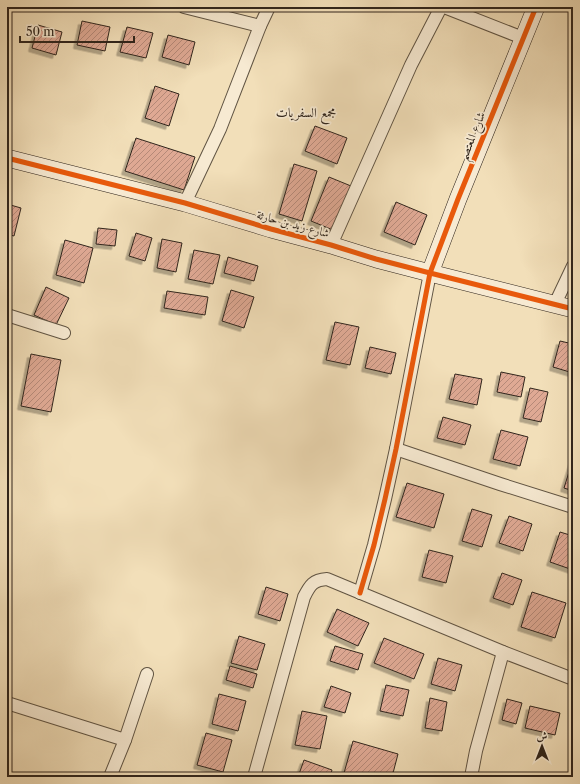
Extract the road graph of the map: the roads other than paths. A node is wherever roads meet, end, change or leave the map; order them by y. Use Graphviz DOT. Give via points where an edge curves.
graph roads {
  1 [pos="184,7"];
  2 [pos="268,7"];
  3 [pos="442,7"];
  4 [pos="536,7"];
  5 [pos="260,26"];
  6 [pos="523,38"];
  7 [pos="7,158"];
  8 [pos="185,203"];
  9 [pos="331,245"];
  10 [pos="573,266"];
  11 [pos="430,273"];
  12 [pos="555,304"];
  13 [pos="573,309"];
  14 [pos="7,315"];
  15 [pos="64,333"];
  16 [pos="396,449"];
  17 [pos="573,507"];
  18 [pos="360,592"];
  19 [pos="503,652"];
  20 [pos="147,674"];
  21 [pos="573,679"];
  22 [pos="7,703"];
  23 [pos="125,740"];
  24 [pos="110,777"];
  25 [pos="254,777"];
  26 [pos="471,777"];
  1 -- 5 [label="street"];
  2 -- 5 [label="street"];
  3 -- 6 [label="street"];
  3 -- 9 [label="street" via="410,65"];
  4 -- 6 [label="street, شارع المعتصم"];
  5 -- 8 [label="street" via="220,129"];
  6 -- 11 [label="street, شارع المعتصم"];
  7 -- 8 [label="street, شارع زيد بن حارثة"];
  8 -- 9 [label="street, شارع زيد بن حارثة"];
  9 -- 11 [label="street, شارع زيد بن حارثة"];
  10 -- 12 [label="street"];
  11 -- 12 [label="street, شارع زيد بن حارثة"];
  11 -- 16 [label="street"];
  12 -- 13 [label="street, شارع زيد بن حارثة"];
  14 -- 15 [label="street"];
  16 -- 17 [label="street"];
  16 -- 18 [label="street" via="374,546"];
  18 -- 19 [label="street"];
  18 -- 25 [label="street" via="327,579 318,580 308,588"];
  19 -- 21 [label="street"];
  19 -- 26 [label="street"];
  20 -- 23 [label="street"];
  22 -- 23 [label="street"];
  23 -- 24 [label="street"];
}
